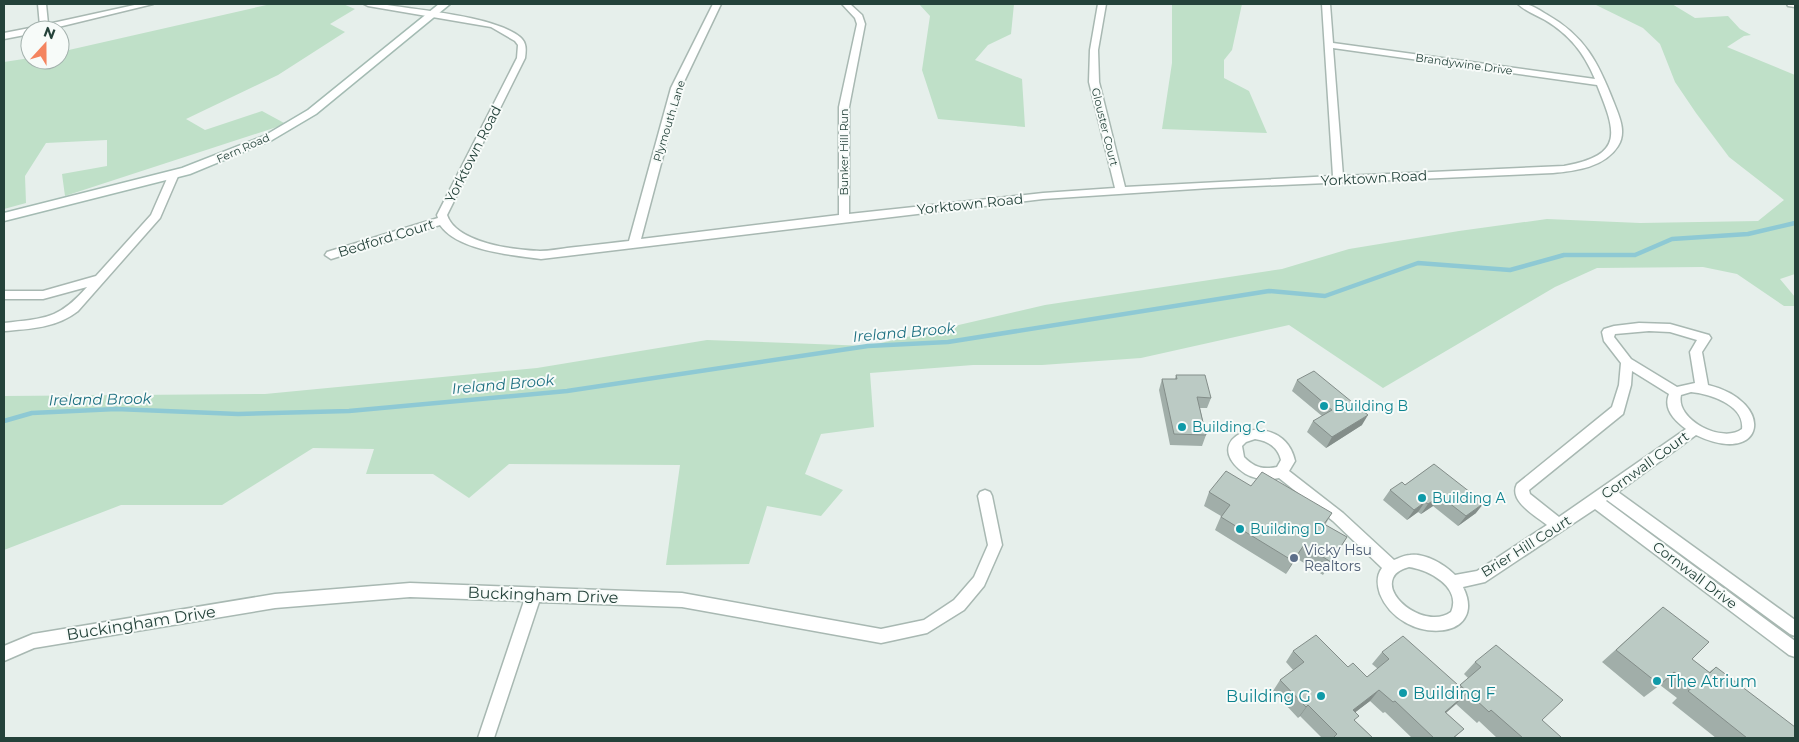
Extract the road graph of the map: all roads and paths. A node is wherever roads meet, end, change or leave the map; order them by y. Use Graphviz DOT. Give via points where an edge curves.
graph roads {
  1 [pos="42,4"];
  2 [pos="149,4"];
  3 [pos="368,4"];
  4 [pos="445,4"];
  5 [pos="717,4"];
  6 [pos="846,4"];
  7 [pos="1102,4"];
  8 [pos="1326,4"];
  9 [pos="1522,4"];
  10 [pos="1791,4"];
  11 [pos="1795,5"];
  12 [pos="432,14"];
  13 [pos="43,20"];
  14 [pos="70,22"];
  15 [pos="20,33"];
  16 [pos="4,36"];
  17 [pos="1329,45"];
  18 [pos="1599,82"];
  19 [pos="174,174"];
  20 [pos="1338,179"];
  21 [pos="1121,191"];
  22 [pos="4,217"];
  23 [pos="844,218"];
  24 [pos="442,221"];
  25 [pos="634,243"];
  26 [pos="331,255"];
  27 [pos="100,279"];
  28 [pos="4,295"];
  29 [pos="4,327"];
  30 [pos="1627,362"];
  31 [pos="1702,388"];
  32 [pos="1676,392"];
  33 [pos="1695,429"];
  34 [pos="1281,472"];
  35 [pos="984,496"];
  36 [pos="1601,497"];
  37 [pos="1560,526"];
  38 [pos="1391,567"];
  39 [pos="1452,582"];
  40 [pos="534,595"];
  41 [pos="1795,629"];
  42 [pos="1795,650"];
  43 [pos="4,654"];
  44 [pos="486,738"];
  1 -- 13 [label="street"];
  2 -- 14 [label="street"];
  3 -- 12 [label="street"];
  4 -- 12 [label="street, Fern Road"];
  5 -- 25 [label="street, Plymouth Lane" via="676,88"];
  6 -- 23 [label="street, Bunker Hill Run" via="859,17 861,24 844,107"];
  7 -- 21 [label="street, Glouster Court" via="1094,50 1094,82"];
  8 -- 17 [label="street"];
  9 -- 18 [label="street, Yorktown Road" via="1577,40"];
  10 -- 11 [label="street"];
  12 -- 19 [label="street, Fern Road" via="312,112 242,150"];
  12 -- 24 [label="street, Yorktown Road" via="493,25 518,39 522,45 521,58 442,215"];
  15 -- 16 [label="street"];
  17 -- 18 [label="street, Brandywine Drive"];
  17 -- 20 [label="street"];
  18 -- 20 [label="street, Yorktown Road" via="1618,132 1612,149 1593,162 1553,170"];
  19 -- 22 [label="street, Fern Road"];
  19 -- 27 [label="street" via="156,216"];
  20 -- 21 [label="street, Yorktown Road"];
  21 -- 23 [label="street, Yorktown Road" via="1043,196"];
  23 -- 25 [label="street, Yorktown Road"];
  24 -- 25 [label="street, Yorktown Road" via="444,226 468,240 496,249 541,255"];
  24 -- 26 [label="street, Bedford Court"];
  27 -- 28 [label="street" via="43,295"];
  27 -- 29 [label="street" via="80,302 54,320"];
  30 -- 31 [label="street" via="1608,338 1608,332 1658,326 1682,329 1704,338 1696,352"];
  30 -- 32 [label="street"];
  30 -- 37 [label="street" via="1618,410 1522,488 1523,497"];
  31 -- 32 [label="street" via="1691,387"];
  31 -- 33 [label="street" via="1739,406 1750,423 1749,431 1744,437 1728,439"];
  32 -- 33 [label="street" via="1672,398 1677,413"];
  33 -- 36 [label="street, Cornwall Court"];
  34 -- 38 [label="street" via="1318,498"];
  35 -- 40 [label="street, Buckingham Drive" via="995,544 979,581 959,605 927,626 881,636 682,600"];
  36 -- 37 [label="street, Brier Hill Court"];
  36 -- 41 [label="street, Cornwall Drive"];
  36 -- 42 [label="street, Cornwall Drive"];
  37 -- 39 [label="street, Brier Hill Court" via="1480,577"];
  38 -- 39 [label="street" via="1399,562 1420,562 1443,573"];
  38 -- 39 [label="street" via="1384,584 1387,594 1402,613 1424,624 1445,624 1459,614 1461,600"];
  40 -- 43 [label="street, Buckingham Drive" via="410,590 275,601 33,641"];
  40 -- 44 [label="street"];
}
